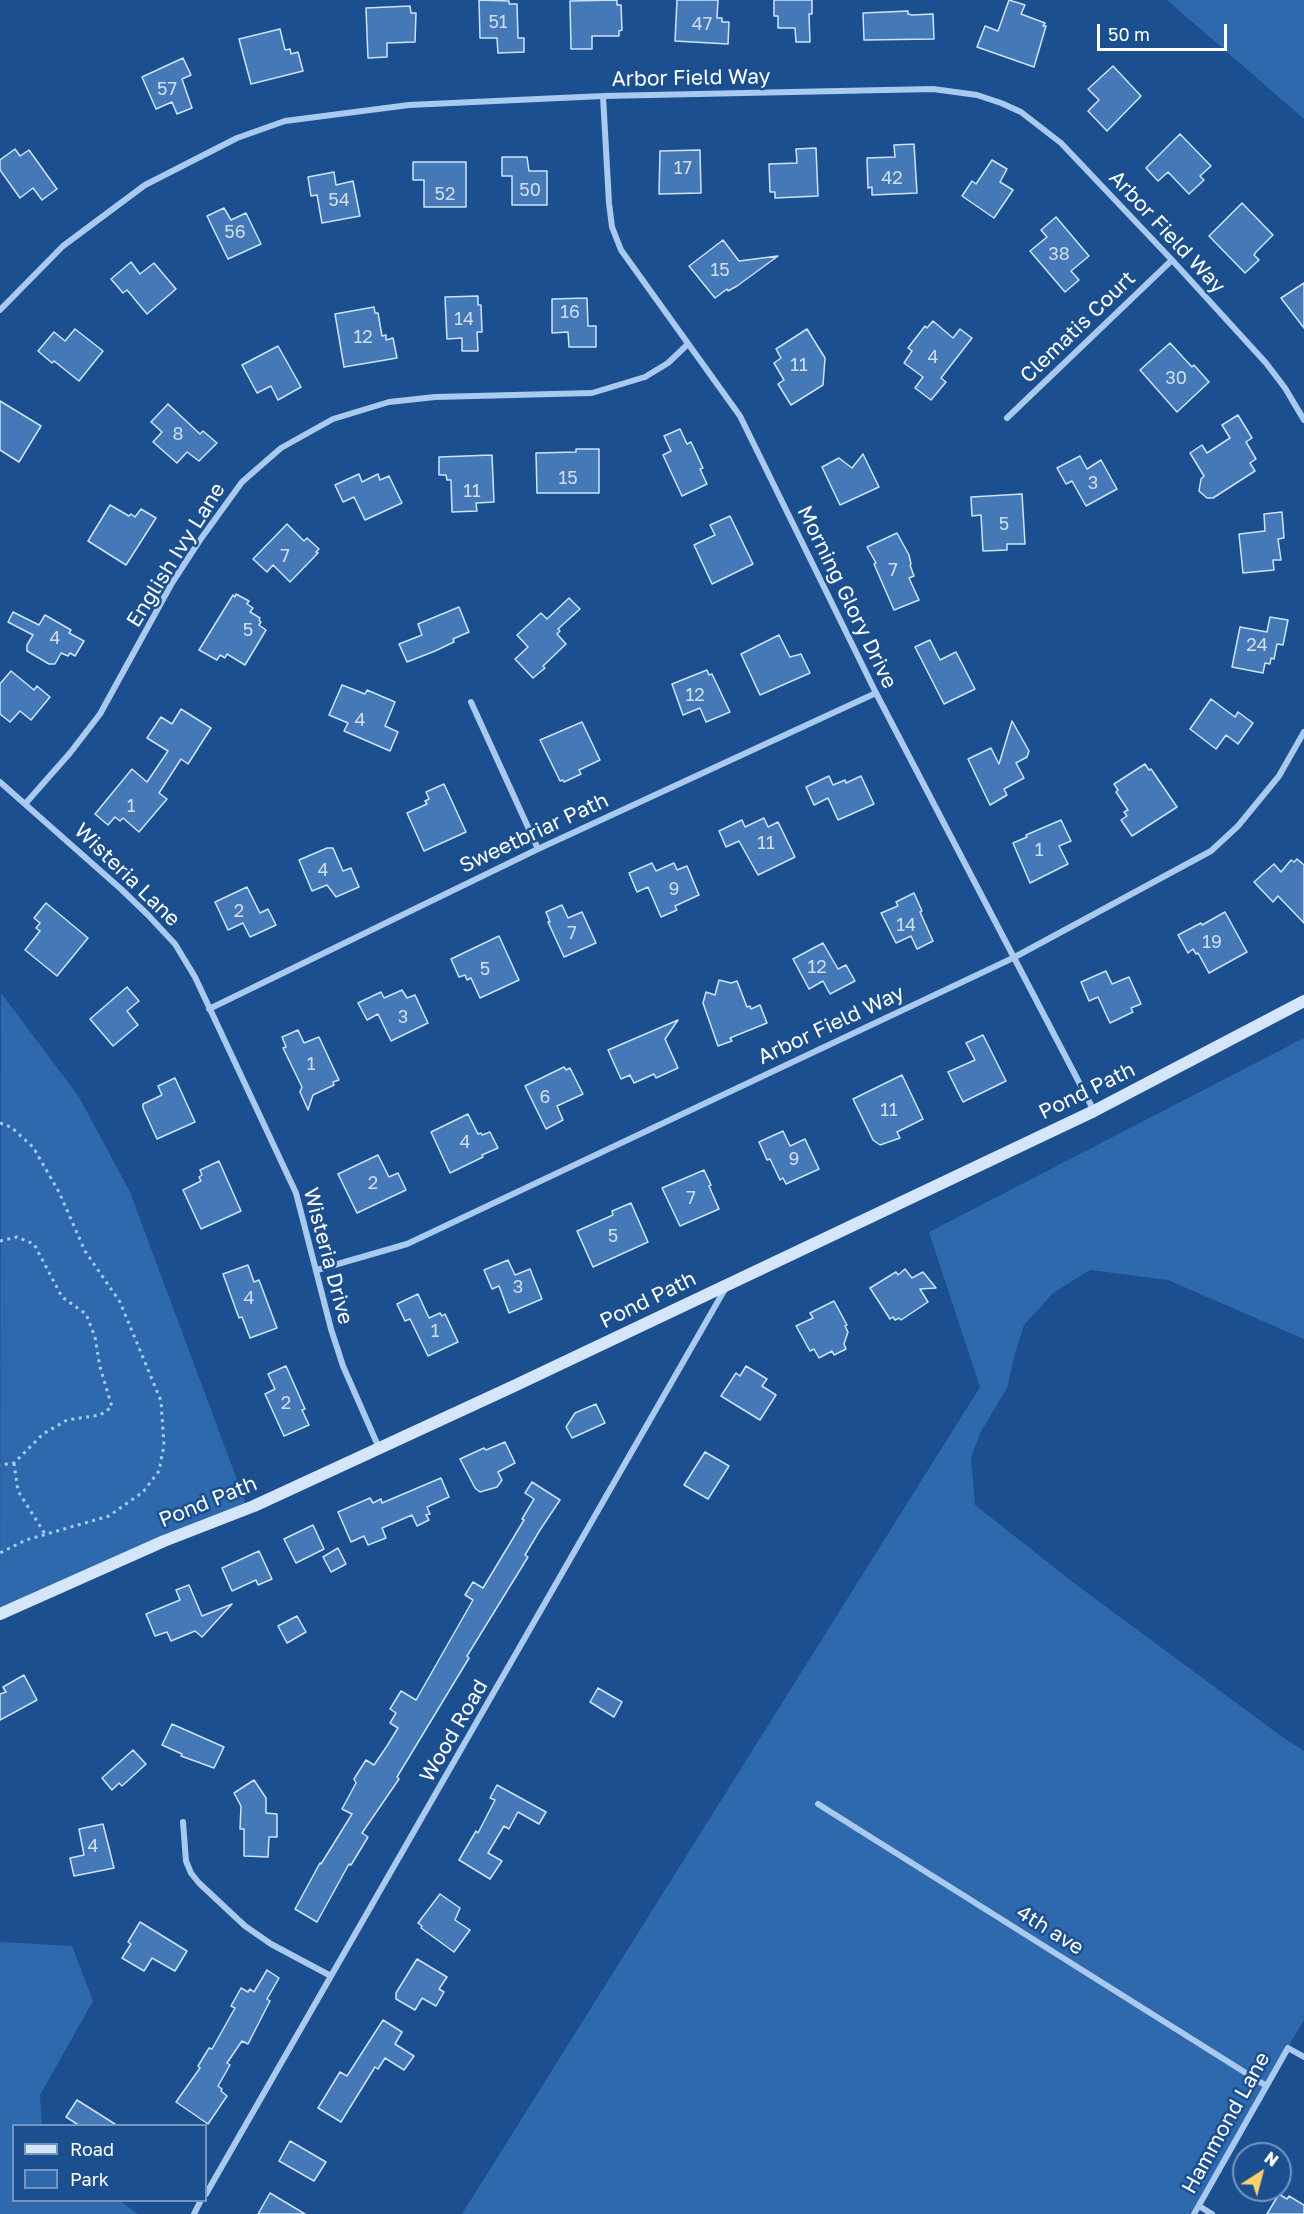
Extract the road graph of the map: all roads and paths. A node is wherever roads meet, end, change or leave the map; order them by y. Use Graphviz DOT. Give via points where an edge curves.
graph roads {
  1 [pos="603,96"];
  2 [pos="1172,260"];
  3 [pos="0,310"];
  4 [pos="688,344"];
  5 [pos="1007,418"];
  6 [pos="1304,420"];
  7 [pos="876,693"];
  8 [pos="471,702"];
  9 [pos="1304,732"];
  10 [pos="0,782"];
  11 [pos="25,804"];
  12 [pos="538,849"];
  13 [pos="1013,958"];
  14 [pos="1304,1001"];
  15 [pos="209,1009"];
  16 [pos="1094,1111"];
  17 [pos="0,1123"];
  18 [pos="0,1241"];
  19 [pos="317,1270"];
  20 [pos="729,1283"];
  21 [pos="380,1449"];
  22 [pos="14,1463"];
  23 [pos="0,1465"];
  24 [pos="45,1534"];
  25 [pos="0,1553"];
  26 [pos="0,1614"];
  27 [pos="818,1804"];
  28 [pos="183,1822"];
  29 [pos="331,1976"];
  30 [pos="1304,2057"];
  31 [pos="1265,2085"];
  32 [pos="207,2192"];
  33 [pos="1199,2206"];
  34 [pos="1194,2214"];
  35 [pos="1212,2214"];
  1 -- 2 [label="street, Arbor Field Way" via="933,89 977,95 1021,112 1061,143"];
  1 -- 3 [label="street, Arbor Field Way" via="409,105 285,121 237,138 145,185 63,246"];
  1 -- 4 [label="street, Morning Glory Drive" via="612,227 621,250"];
  2 -- 5 [label="street, Clematis Court"];
  2 -- 6 [label="street, Arbor Field Way" via="1266,363"];
  4 -- 7 [label="street, Morning Glory Drive" via="740,416"];
  4 -- 11 [label="street, English Ivy Lane" via="645,377 592,393 389,402 333,419 280,448 242,482 200,540 100,714"];
  7 -- 12 [label="street, Sweetbriar Path"];
  7 -- 13 [label="street, Morning Glory Drive"];
  8 -- 12 [label="street"];
  9 -- 13 [label="street, Arbor Field Way" via="1279,776 1238,826 1211,851"];
  10 -- 11 [label="street, Wisteria Lane"];
  11 -- 15 [label="street, Wisteria Lane" via="121,889 175,944"];
  12 -- 15 [label="street, Sweetbriar Path"];
  13 -- 16 [label="street, Morning Glory Drive"];
  13 -- 19 [label="street, Arbor Field Way" via="407,1244"];
  14 -- 16 [label="street, Pond Path"];
  15 -- 19 [label="street, Wisteria Drive" via="296,1193"];
  16 -- 20 [label="street, Pond Path"];
  17 -- 24 [label="path" via="11,1127 33,1147 59,1192 85,1251 120,1302 161,1401 164,1445 159,1471 142,1492 109,1516"];
  18 -- 22 [label="path" via="17,1237 34,1244 62,1297 86,1314 112,1407 100,1416 67,1420 42,1434"];
  19 -- 21 [label="street, Wisteria Drive" via="343,1366"];
  20 -- 21 [label="street, Pond Path"];
  20 -- 29 [label="street, Wood Road"];
  21 -- 26 [label="street, Pond Path"];
  22 -- 23 [label="path"];
  22 -- 24 [label="path" via="18,1491"];
  24 -- 25 [label="path"];
  27 -- 31 [label="street, 4th ave"];
  28 -- 29 [label="street" via="186,1861 199,1883 245,1926"];
  29 -- 32 [label="street, Wood Road"];
  30 -- 31 [label="street, Hammond Lane" via="1288,2048"];
  31 -- 33 [label="street, Hammond Lane"];
  33 -- 34 [label="street, Hammond Lane"];
  33 -- 35 [label="street"];
}
